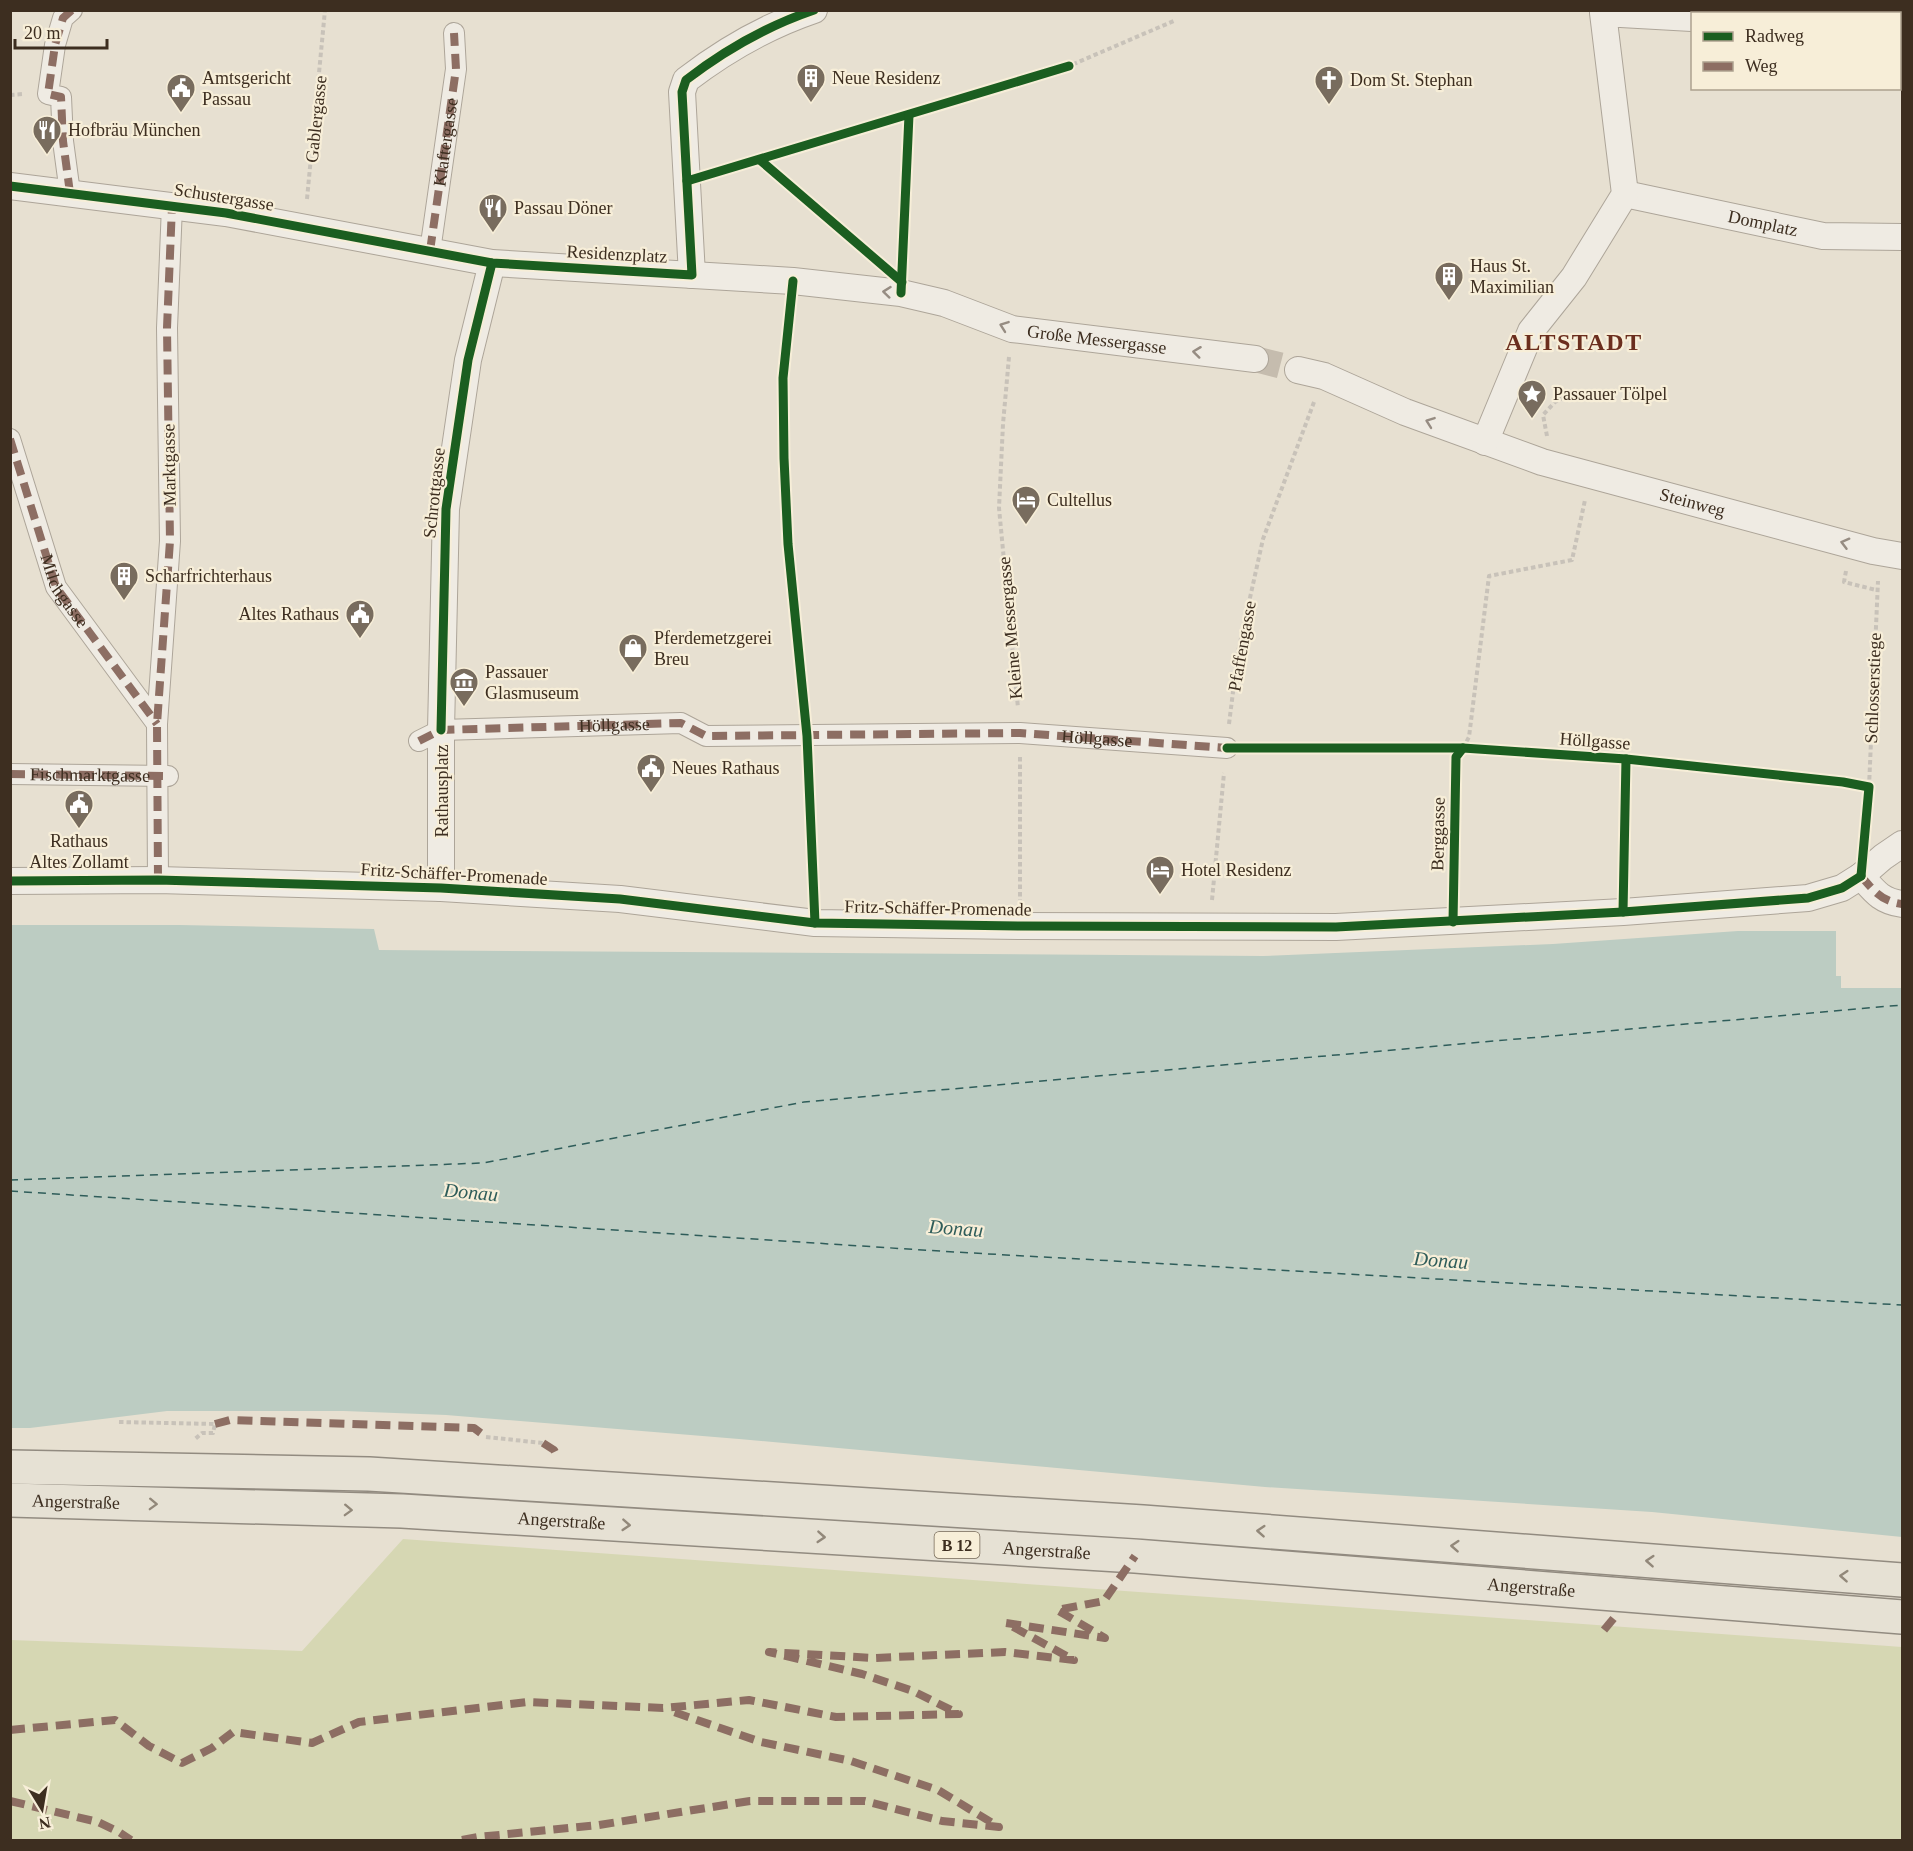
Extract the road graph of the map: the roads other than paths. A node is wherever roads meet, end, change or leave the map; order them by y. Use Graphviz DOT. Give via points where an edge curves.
graph roads {
  1 [pos="72,10"];
  2 [pos="814,10"];
  3 [pos="1691,18"];
  4 [pos="454,33"];
  5 [pos="10,186"];
  6 [pos="70,193"];
  7 [pos="1625,194"];
  8 [pos="172,206"];
  9 [pos="1902,237"];
  10 [pos="430,251"];
  11 [pos="492,263"];
  12 [pos="692,275"];
  13 [pos="944,303"];
  14 [pos="1255,359"];
  15 [pos="1298,370"];
  16 [pos="10,439"];
  17 [pos="1485,442"];
  18 [pos="1902,556"];
  19 [pos="157,724"];
  20 [pos="430,735"];
  21 [pos="1227,748"];
  22 [pos="10,774"];
  23 [pos="163,776"];
  24 [pos="1902,844"];
  25 [pos="1861,876"];
  26 [pos="158,880"];
  27 [pos="10,881"];
  28 [pos="441,888"];
  29 [pos="1902,904"];
  30 [pos="10,1467"];
  31 [pos="10,1500"];
  32 [pos="1902,1580"];
  33 [pos="1902,1617"];
  1 -- 6 [label="street" via="63,18 55,45 48,94 61,97"];
  2 -- 12 [label="street, Residenzplatz" via="779,22 743,41 686,80 682,92"];
  3 -- 7 [label="street" via="1604,13"];
  4 -- 10 [label="street, Klaftergasse" via="456,69"];
  5 -- 6 [label="street, Schustergasse"];
  6 -- 8 [label="street, Schustergasse"];
  7 -- 9 [label="street, Domplatz" via="1823,236"];
  7 -- 17 [label="street" via="1574,277 1532,331"];
  8 -- 10 [label="street, Schustergasse"];
  8 -- 19 [label="street, Marktgasse" via="167,328 170,541"];
  10 -- 11 [label="street, Residenzplatz"];
  11 -- 12 [label="street, Residenzplatz"];
  11 -- 20 [label="street, Schrottgasse" via="468,360 446,509"];
  13 -- 12 [label="street, Residenzplatz, one-way" via="901,288"];
  14 -- 13 [label="street, Große Messergasse, one-way" via="1012,329"];
  17 -- 15 [label="street, Steinweg, one-way" via="1323,376"];
  16 -- 19 [label="street, Milchgasse" via="56,587"];
  18 -- 17 [label="street, Steinweg, one-way" via="1590,476"];
  19 -- 23 [label="street"];
  20 -- 21 [label="street, Höllgasse" via="681,723 706,736 1020,733"];
  20 -- 28 [label="street, Rathausplatz"];
  22 -- 23 [label="street, Fischmarktgasse"];
  23 -- 26 [label="street"];
  24 -- 25 [label="street, Fritz-Schäffer-Promenade"];
  25 -- 28 [label="street, Fritz-Schäffer-Promenade" via="1842,888 1808,898 1336,927 814,923 620,899"];
  25 -- 29 [label="street" via="1888,902"];
  26 -- 27 [label="street, Fritz-Schäffer-Promenade"];
  26 -- 28 [label="street, Fritz-Schäffer-Promenade"];
  32 -- 30 [label="main road, Angerstraße / B 12, one-way" via="1143,1522 369,1474"];
  31 -- 33 [label="main road, Angerstraße / B 12, one-way" via="402,1511 1087,1553"];
}
